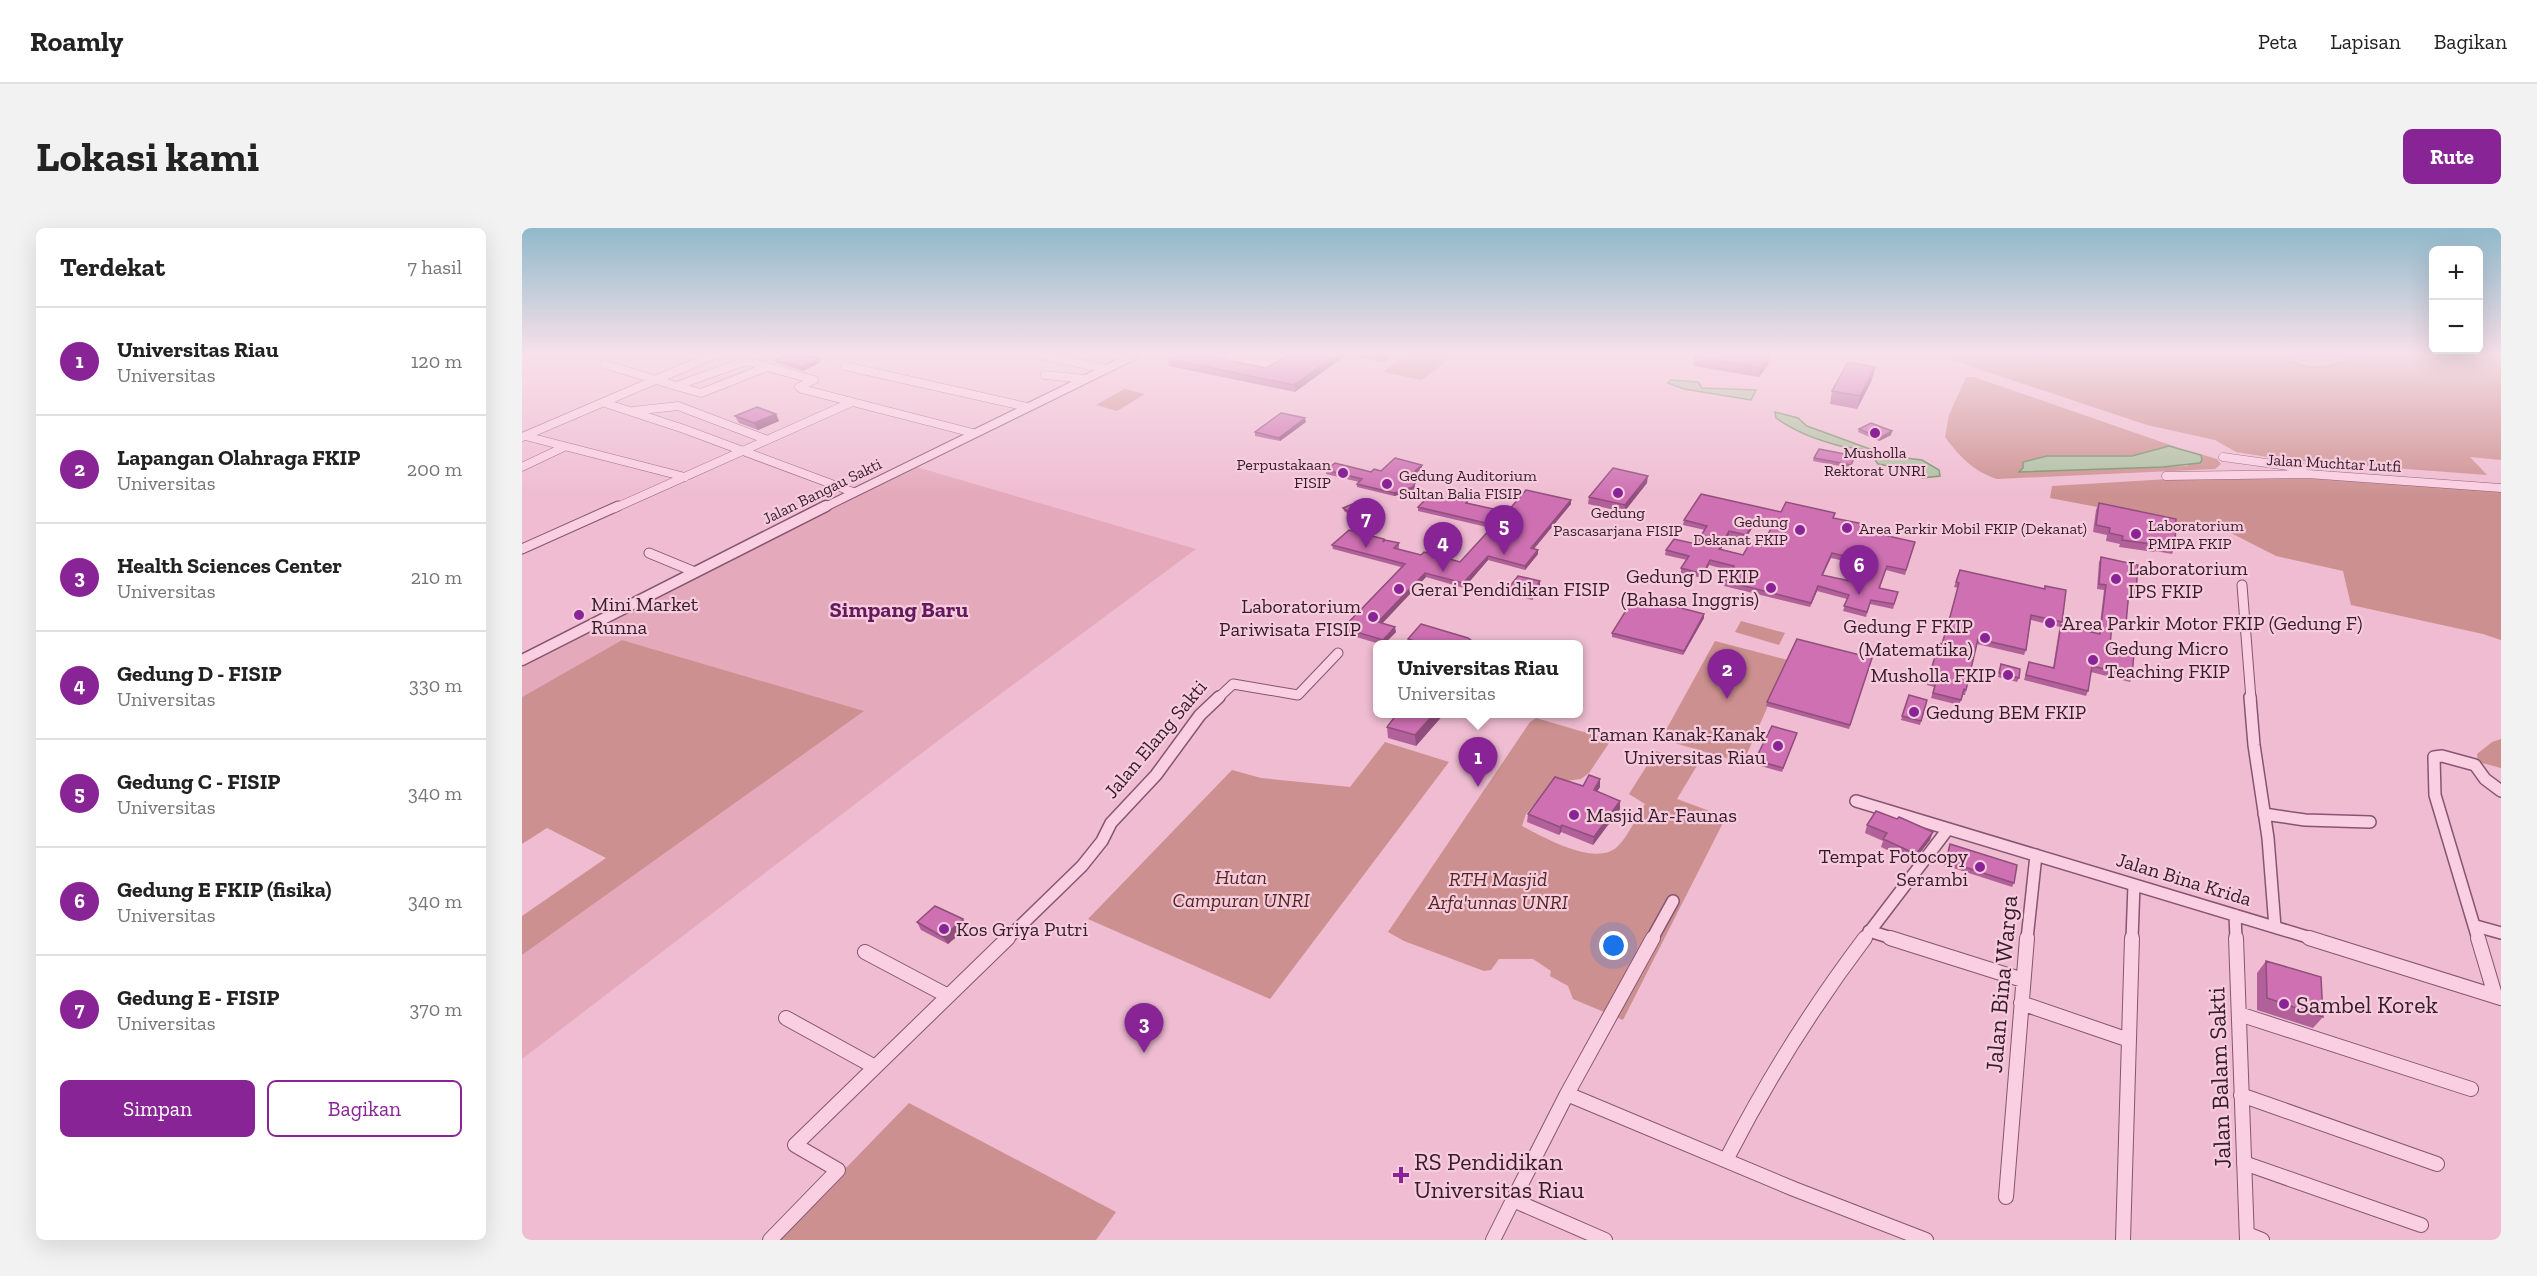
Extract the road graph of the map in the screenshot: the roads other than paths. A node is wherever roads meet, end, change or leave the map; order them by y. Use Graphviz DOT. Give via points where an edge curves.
graph roads {
  1 [pos="611,401"];
  2 [pos="849,401"];
  3 [pos="1001,401"];
  4 [pos="1039,401"];
  5 [pos="852,402"];
  6 [pos="605,404"];
  7 [pos="1027,407"];
  8 [pos="633,411"];
  9 [pos="973,433"];
  10 [pos="523,436"];
  11 [pos="765,439"];
  12 [pos="564,447"];
  13 [pos="739,451"];
  14 [pos="522,467"];
  15 [pos="685,477"];
  16 [pos="2501,482"];
  17 [pos="2501,488"];
  18 [pos="853,492"];
  19 [pos="522,549"];
  20 [pos="649,554"];
  21 [pos="695,572"];
  22 [pos="2242,585"];
  23 [pos="1338,653"];
  24 [pos="522,660"];
  25 [pos="2501,790"];
  26 [pos="1856,801"];
  27 [pos="2264,814"];
  28 [pos="2370,822"];
  29 [pos="1948,829"];
  30 [pos="2036,855"];
  31 [pos="2134,885"];
  32 [pos="1673,901"];
  33 [pos="2235,915"];
  34 [pos="2476,926"];
  35 [pos="2275,927"];
  36 [pos="1869,931"];
  37 [pos="2501,933"];
  38 [pos="865,952"];
  39 [pos="2023,980"];
  40 [pos="948,996"];
  41 [pos="2498,997"];
  42 [pos="2021,1003"];
  43 [pos="2239,1014"];
  44 [pos="786,1018"];
  45 [pos="2129,1040"];
  46 [pos="875,1067"];
  47 [pos="2471,1089"];
  48 [pos="1567,1094"];
  49 [pos="2241,1095"];
  50 [pos="1726,1161"];
  51 [pos="2244,1163"];
  52 [pos="2437,1164"];
  53 [pos="2006,1197"];
  54 [pos="1513,1200"];
  55 [pos="2421,1225"];
  56 [pos="2252,1238"];
  57 [pos="770,1240"];
  58 [pos="1493,1240"];
  59 [pos="1605,1240"];
  60 [pos="1926,1240"];
  61 [pos="2123,1240"];
  1 -- 6 [label="street"];
  2 -- 5 [label="street"];
  3 -- 7 [label="street"];
  4 -- 7 [label="street, Jalan Bangau Sakti"];
  5 -- 9 [label="street"];
  5 -- 11 [label="street"];
  6 -- 8 [label="street"];
  6 -- 10 [label="street"];
  7 -- 9 [label="street, Jalan Bangau Sakti"];
  8 -- 11 [label="street" via="678,406"];
  8 -- 13 [label="street"];
  9 -- 18 [label="street, Jalan Bangau Sakti"];
  10 -- 12 [label="street"];
  11 -- 13 [label="street"];
  12 -- 14 [label="street"];
  12 -- 15 [label="street"];
  13 -- 15 [label="street"];
  13 -- 18 [label="street"];
  15 -- 19 [label="street"];
  16 -- 17 [label="street, Jalan Muchtar Lutfi" via="2298,467 2223,457 2232,466 2229,471 2166,476 2308,474"];
  18 -- 21 [label="street, Jalan Bangau Sakti"];
  20 -- 21 [label="street"];
  21 -- 24 [label="street, Jalan Bangau Sakti"];
  22 -- 27 [label="street" via="2254,745"];
  23 -- 40 [label="street, Jalan Elang Sakti" via="1298,695 1230,685 1200,715 1156,775 1111,824 1082,866"];
  25 -- 34 [label="street" via="2485,779 2475,765 2434,757 2435,795"];
  26 -- 29 [label="street, Jalan Bina Krida"];
  27 -- 28 [label="street"];
  27 -- 35 [label="street"];
  29 -- 30 [label="street, Jalan Bina Krida"];
  29 -- 36 [label="street"];
  30 -- 31 [label="street, Jalan Bina Krida"];
  30 -- 39 [label="street, Jalan Bina Warga"];
  31 -- 33 [label="street, Jalan Bina Krida"];
  31 -- 45 [label="street"];
  32 -- 48 [label="street"];
  33 -- 35 [label="street, Jalan Bina Krida"];
  33 -- 43 [label="street, Jalan Balam Sakti"];
  34 -- 37 [label="street"];
  34 -- 41 [label="street"];
  35 -- 41 [label="street, Jalan Bina Krida"];
  36 -- 39 [label="street"];
  36 -- 50 [label="street" via="1763,1089"];
  38 -- 40 [label="street"];
  39 -- 42 [label="street, Jalan Bina Warga"];
  40 -- 46 [label="street"];
  42 -- 45 [label="street"];
  42 -- 53 [label="street, Jalan Bina Warga"];
  43 -- 47 [label="street"];
  43 -- 49 [label="street, Jalan Balam Sakti"];
  44 -- 46 [label="street"];
  45 -- 61 [label="street"];
  46 -- 57 [label="street" via="795,1145 838,1170"];
  48 -- 50 [label="street"];
  48 -- 54 [label="street"];
  49 -- 51 [label="street, Jalan Balam Sakti"];
  49 -- 52 [label="street"];
  50 -- 60 [label="street"];
  51 -- 55 [label="street"];
  51 -- 56 [label="street, Jalan Balam Sakti"];
  54 -- 58 [label="street"];
  54 -- 59 [label="street"];
}
